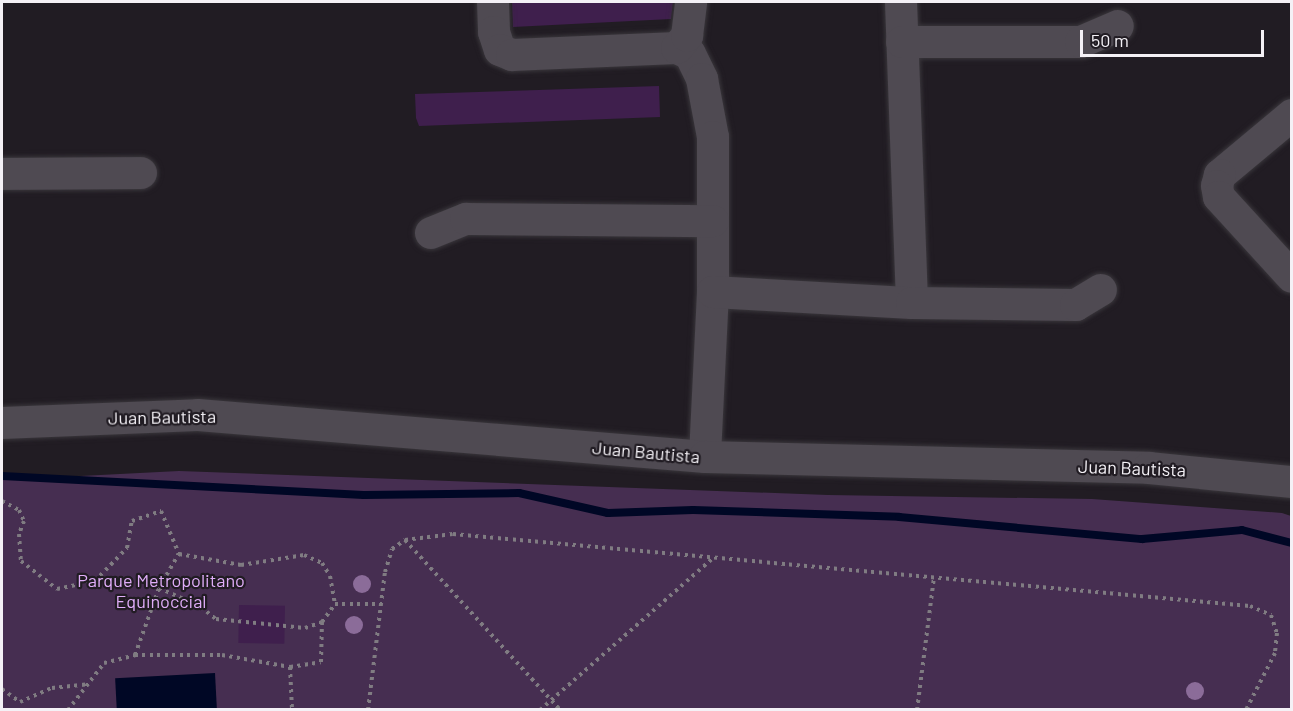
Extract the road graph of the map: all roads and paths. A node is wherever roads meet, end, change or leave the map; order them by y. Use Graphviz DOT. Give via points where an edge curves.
graph roads {
  1 [pos="493,2"];
  2 [pos="691,2"];
  3 [pos="901,2"];
  4 [pos="1118,26"];
  5 [pos="902,42"];
  6 [pos="677,48"];
  7 [pos="1292,115"];
  8 [pos="141,173"];
  9 [pos="2,174"];
  10 [pos="713,220"];
  11 [pos="431,233"];
  12 [pos="1292,277"];
  13 [pos="1101,290"];
  14 [pos="713,292"];
  15 [pos="912,303"];
  16 [pos="2,423"];
  17 [pos="705,457"];
  18 [pos="1289,477"];
  19 [pos="2,501"];
  20 [pos="405,540"];
  21 [pos="179,554"];
  22 [pos="713,558"];
  23 [pos="934,577"];
  24 [pos="159,588"];
  25 [pos="335,604"];
  26 [pos="382,604"];
  27 [pos="322,622"];
  28 [pos="135,655"];
  29 [pos="291,667"];
  30 [pos="89,684"];
  31 [pos="2,689"];
  32 [pos="551,700"];
  33 [pos="68,710"];
  34 [pos="292,710"];
  35 [pos="368,710"];
  36 [pos="540,710"];
  37 [pos="560,710"];
  38 [pos="918,710"];
  39 [pos="1246,710"];
  1 -- 6 [label="street" via="494,32 500,50 512,55"];
  2 -- 6 [label="street" via="687,36"];
  3 -- 5 [label="street"];
  4 -- 5 [label="street" via="1081,42"];
  5 -- 15 [label="street"];
  6 -- 10 [label="street" via="690,54 702,79 713,137"];
  7 -- 12 [label="street" via="1220,175 1217,186 1218,197"];
  8 -- 9 [label="street"];
  10 -- 11 [label="street" via="466,219"];
  10 -- 14 [label="street"];
  13 -- 15 [label="street" via="1076,305"];
  14 -- 15 [label="street"];
  14 -- 17 [label="street"];
  16 -- 17 [label="street, Juan Bautista" via="198,415"];
  17 -- 18 [label="street, Juan Bautista" via="1149,468"];
  19 -- 21 [label="path" via="19,510 24,521 19,534 21,561 57,590 94,581 110,567 127,548 132,521 138,516 161,511"];
  20 -- 22 [label="path" via="453,534"];
  20 -- 26 [label="path" via="392,549"];
  20 -- 32 [label="path"];
  21 -- 24 [label="path"];
  21 -- 25 [label="path" via="241,565 304,555 322,563 330,576"];
  22 -- 23 [label="path"];
  22 -- 32 [label="path"];
  23 -- 38 [label="path"];
  23 -- 39 [label="path" via="1250,606 1271,615 1277,633 1275,653"];
  24 -- 27 [label="path" via="201,607 216,619 305,628"];
  24 -- 28 [label="path"];
  25 -- 26 [label="path"];
  25 -- 27 [label="path"];
  26 -- 35 [label="path"];
  27 -- 29 [label="path" via="321,662"];
  28 -- 29 [label="path" via="222,655"];
  28 -- 30 [label="path" via="104,663"];
  29 -- 34 [label="path"];
  30 -- 31 [label="path" via="52,688 20,702"];
  30 -- 33 [label="path"];
  32 -- 36 [label="path"];
  32 -- 37 [label="path"];
}
